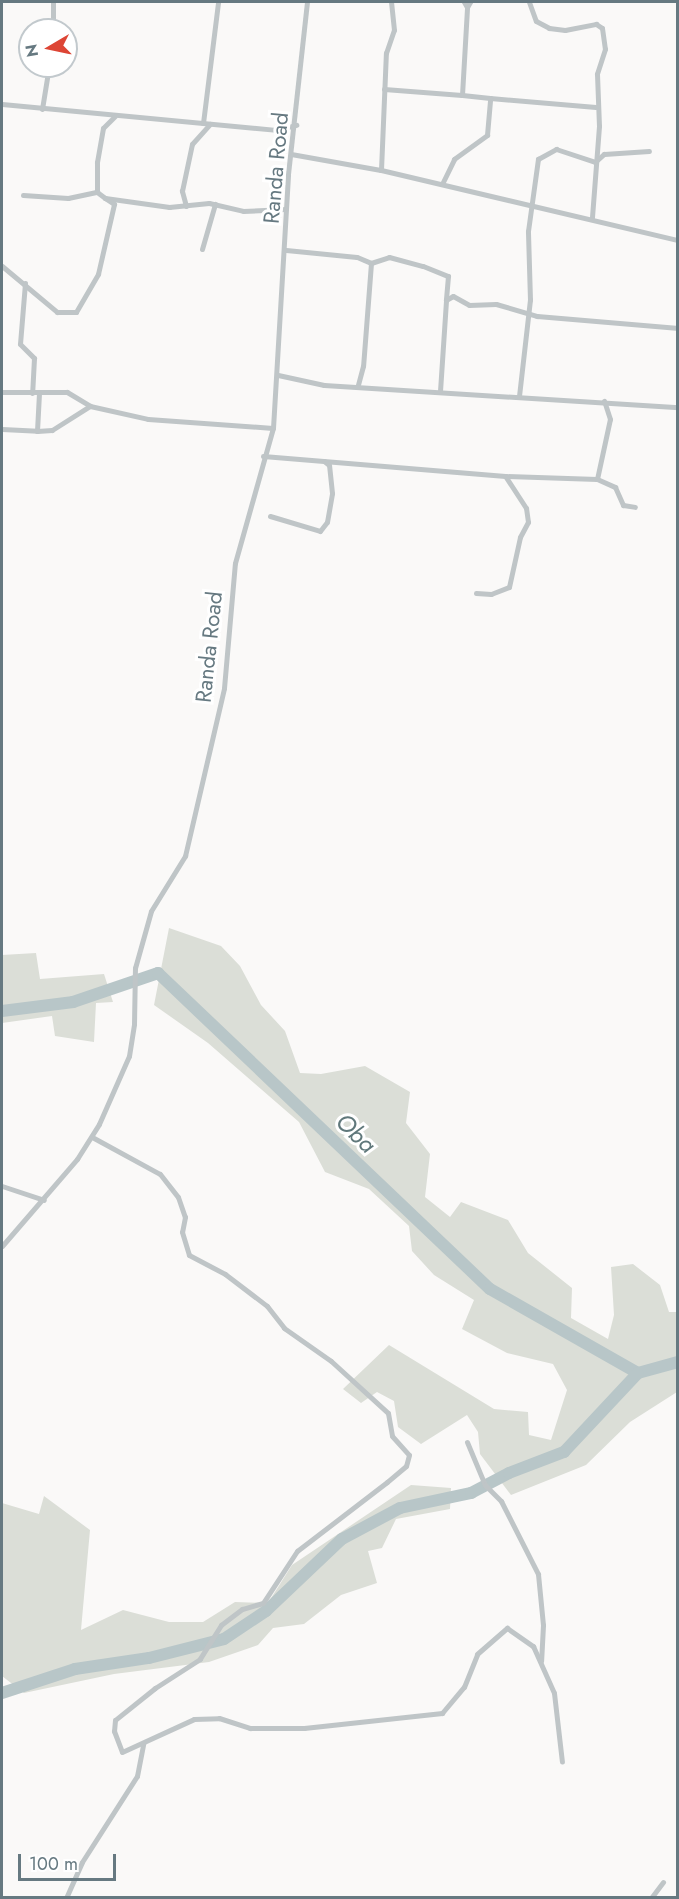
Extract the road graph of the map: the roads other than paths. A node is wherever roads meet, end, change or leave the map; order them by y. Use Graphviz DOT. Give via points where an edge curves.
graph roads {
  1 [pos="53,2"];
  2 [pos="218,2"];
  3 [pos="307,2"];
  4 [pos="391,2"];
  5 [pos="529,2"];
  6 [pos="468,3"];
  7 [pos="53,18"];
  8 [pos="47,78"];
  9 [pos="384,89"];
  10 [pos="462,95"];
  11 [pos="490,98"];
  12 [pos="2,104"];
  13 [pos="596,107"];
  14 [pos="42,110"];
  15 [pos="115,116"];
  16 [pos="207,123"];
  17 [pos="296,125"];
  18 [pos="649,151"];
  19 [pos="291,154"];
  20 [pos="595,162"];
  21 [pos="381,170"];
  22 [pos="442,184"];
  23 [pos="97,192"];
  24 [pos="23,195"];
  25 [pos="105,198"];
  26 [pos="215,204"];
  27 [pos="532,204"];
  28 [pos="186,206"];
  29 [pos="286,208"];
  30 [pos="592,218"];
  31 [pos="678,240"];
  32 [pos="202,249"];
  33 [pos="286,250"];
  34 [pos="371,263"];
  35 [pos="2,266"];
  36 [pos="25,283"];
  37 [pos="446,300"];
  38 [pos="527,313"];
  39 [pos="678,328"];
  40 [pos="278,375"];
  41 [pos="358,385"];
  42 [pos="440,391"];
  43 [pos="2,392"];
  44 [pos="32,393"];
  45 [pos="39,393"];
  46 [pos="519,396"];
  47 [pos="604,401"];
  48 [pos="90,406"];
  49 [pos="678,407"];
  50 [pos="273,428"];
  51 [pos="2,429"];
  52 [pos="37,431"];
  53 [pos="263,456"];
  54 [pos="322,460"];
  55 [pos="505,476"];
  56 [pos="597,479"];
  57 [pos="634,507"];
  58 [pos="270,516"];
  59 [pos="476,593"];
  60 [pos="92,1137"];
  61 [pos="2,1185"];
  62 [pos="44,1200"];
  63 [pos="2,1246"];
  64 [pos="467,1443"];
  65 [pos="541,1662"];
  66 [pos="143,1744"];
  67 [pos="562,1762"];
  68 [pos="663,1882"];
  69 [pos="66,1898"];
  70 [pos="651,1898"];
  1 -- 7 [label="street"];
  2 -- 16 [label="street"];
  3 -- 17 [label="street, Randa Road"];
  4 -- 9 [label="street" via="394,30 386,53"];
  5 -- 13 [label="street" via="536,21 549,28 565,30 596,24 602,28 604,49 597,74"];
  6 -- 10 [label="street"];
  8 -- 14 [label="street"];
  9 -- 10 [label="street"];
  9 -- 21 [label="street"];
  10 -- 11 [label="street"];
  11 -- 13 [label="street"];
  11 -- 22 [label="street" via="487,135 454,159"];
  12 -- 14 [label="street"];
  13 -- 20 [label="street" via="599,126"];
  14 -- 15 [label="street"];
  15 -- 16 [label="street"];
  15 -- 23 [label="street" via="103,128"];
  16 -- 17 [label="street" via="276,130"];
  16 -- 28 [label="street" via="192,144 182,191"];
  17 -- 19 [label="street, Randa Road"];
  18 -- 20 [label="street" via="604,154"];
  19 -- 21 [label="street"];
  19 -- 29 [label="street, Randa Road"];
  20 -- 27 [label="street" via="561,149 538,159"];
  20 -- 30 [label="street"];
  21 -- 22 [label="street"];
  22 -- 27 [label="street"];
  23 -- 24 [label="street" via="68,198"];
  23 -- 25 [label="street"];
  25 -- 28 [label="street"];
  25 -- 36 [label="street" via="114,204 98,274 76,312 57,312"];
  26 -- 28 [label="street"];
  26 -- 29 [label="street" via="243,211"];
  26 -- 32 [label="street"];
  27 -- 30 [label="street"];
  27 -- 38 [label="street"];
  29 -- 33 [label="street, Randa Road"];
  30 -- 31 [label="street"];
  33 -- 34 [label="street" via="357,257"];
  33 -- 40 [label="street, Randa Road"];
  34 -- 37 [label="street" via="389,257 448,276"];
  34 -- 41 [label="street"];
  35 -- 36 [label="street"];
  36 -- 44 [label="street" via="20,344 34,358"];
  37 -- 38 [label="street" via="453,296 469,305 496,304"];
  37 -- 42 [label="street"];
  38 -- 39 [label="street"];
  38 -- 46 [label="street"];
  40 -- 41 [label="street" via="324,385"];
  40 -- 50 [label="street, Randa Road"];
  41 -- 42 [label="street"];
  42 -- 46 [label="street"];
  43 -- 44 [label="street"];
  44 -- 45 [label="street"];
  45 -- 48 [label="street" via="67,392"];
  45 -- 52 [label="street"];
  46 -- 47 [label="street"];
  47 -- 49 [label="street"];
  47 -- 56 [label="street" via="610,419"];
  48 -- 50 [label="street" via="148,419"];
  48 -- 52 [label="street" via="52,430"];
  50 -- 53 [label="street, Randa Road"];
  51 -- 52 [label="street"];
  53 -- 54 [label="street"];
  53 -- 60 [label="street, Randa Road" via="235,563 224,688 185,856 151,911 135,968 129,1056"];
  54 -- 55 [label="street"];
  54 -- 58 [label="street" via="329,465 332,493 327,522 320,531"];
  55 -- 56 [label="street"];
  55 -- 59 [label="street" via="526,508 528,522 520,537 509,587 490,594"];
  56 -- 57 [label="street" via="615,488 623,505"];
  60 -- 62 [label="street, Randa Road"];
  60 -- 66 [label="street" via="160,1174 178,1197 185,1217 182,1232 189,1255 225,1274 267,1306 284,1328 331,1361 387,1413 392,1436 409,1455 406,1466 297,1551 263,1603 242,1609 220,1625 200,1659 115,1720 114,1731 122,1752"];
  61 -- 62 [label="street"];
  62 -- 63 [label="street, Randa Road"];
  64 -- 65 [label="street" via="485,1485 501,1501 538,1574 543,1625"];
  65 -- 66 [label="street" via="533,1646 507,1628 477,1653 464,1687 442,1713 304,1728 249,1728 219,1718 195,1719"];
  65 -- 67 [label="street" via="554,1693"];
  66 -- 69 [label="street" via="137,1776 82,1862"];
  68 -- 70 [label="street"];
}
